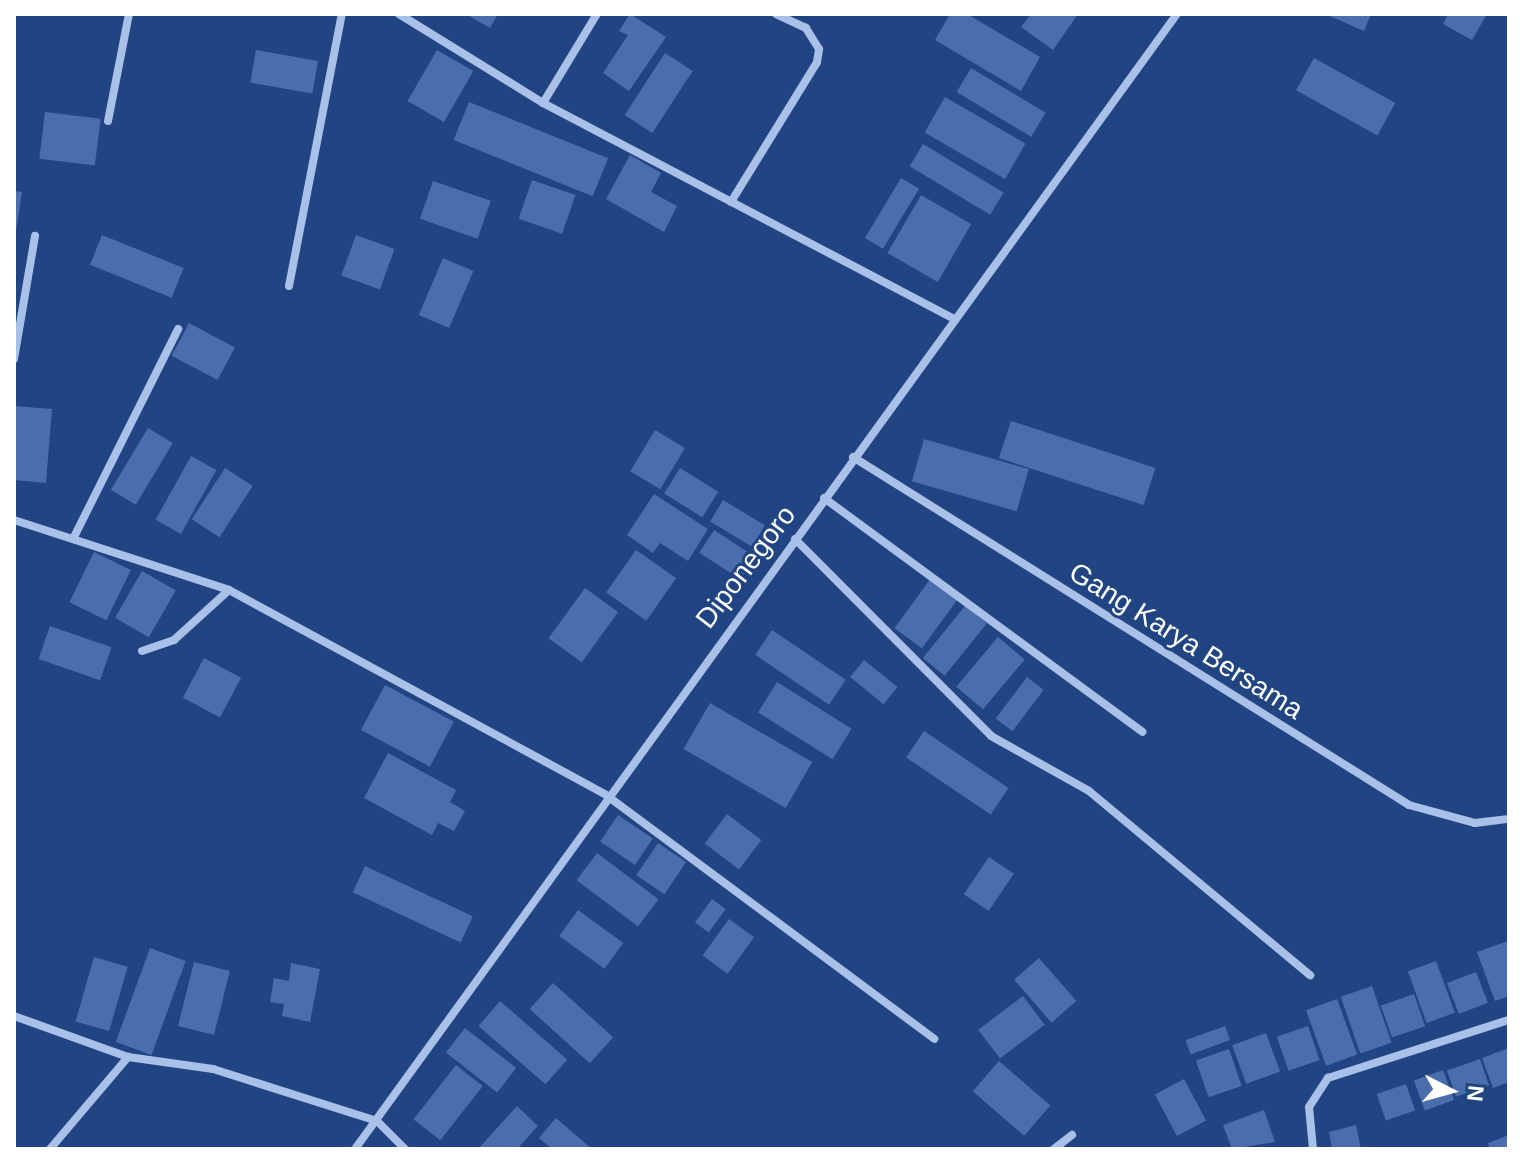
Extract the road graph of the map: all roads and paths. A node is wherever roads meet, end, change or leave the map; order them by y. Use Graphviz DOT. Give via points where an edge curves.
graph roads {
  1 [pos="129,14"];
  2 [pos="342,14"];
  3 [pos="399,14"];
  4 [pos="597,14"];
  5 [pos="776,14"];
  6 [pos="1177,14"];
  7 [pos="543,103"];
  8 [pos="108,121"];
  9 [pos="731,202"];
  10 [pos="35,236"];
  11 [pos="289,286"];
  12 [pos="954,319"];
  13 [pos="178,329"];
  14 [pos="14,359"];
  15 [pos="853,457"];
  16 [pos="824,498"];
  17 [pos="14,520"];
  18 [pos="73,539"];
  19 [pos="795,539"];
  20 [pos="229,590"];
  21 [pos="142,651"];
  22 [pos="1142,732"];
  23 [pos="606,795"];
  24 [pos="1509,819"];
  25 [pos="1310,975"];
  26 [pos="14,1016"];
  27 [pos="1509,1020"];
  28 [pos="934,1039"];
  29 [pos="128,1057"];
  30 [pos="377,1121"];
  31 [pos="1072,1135"];
  32 [pos="50,1149"];
  33 [pos="355,1149"];
  34 [pos="405,1149"];
  35 [pos="1054,1149"];
  36 [pos="1313,1149"];
  1 -- 8 [label="street"];
  2 -- 11 [label="street"];
  3 -- 7 [label="street"];
  4 -- 7 [label="street"];
  5 -- 9 [label="street" via="806,28 819,49 817,62"];
  6 -- 12 [label="street, Diponegoro"];
  7 -- 9 [label="street"];
  9 -- 12 [label="street"];
  10 -- 14 [label="street"];
  12 -- 15 [label="street, Diponegoro"];
  13 -- 18 [label="street"];
  15 -- 16 [label="street, Diponegoro"];
  15 -- 24 [label="street, Gang Karya Bersama" via="1409,805 1475,823"];
  16 -- 19 [label="street, Diponegoro"];
  16 -- 22 [label="street"];
  17 -- 18 [label="street"];
  18 -- 20 [label="street"];
  19 -- 23 [label="street, Diponegoro"];
  19 -- 25 [label="street" via="991,736 1089,791"];
  20 -- 21 [label="street" via="174,640"];
  20 -- 23 [label="street"];
  23 -- 28 [label="street"];
  23 -- 30 [label="street, Diponegoro"];
  26 -- 29 [label="street"];
  27 -- 36 [label="street" via="1328,1078 1309,1107"];
  29 -- 30 [label="street" via="213,1069"];
  29 -- 32 [label="street"];
  30 -- 33 [label="street, Diponegoro"];
  30 -- 34 [label="street"];
  31 -- 35 [label="street"];
}
